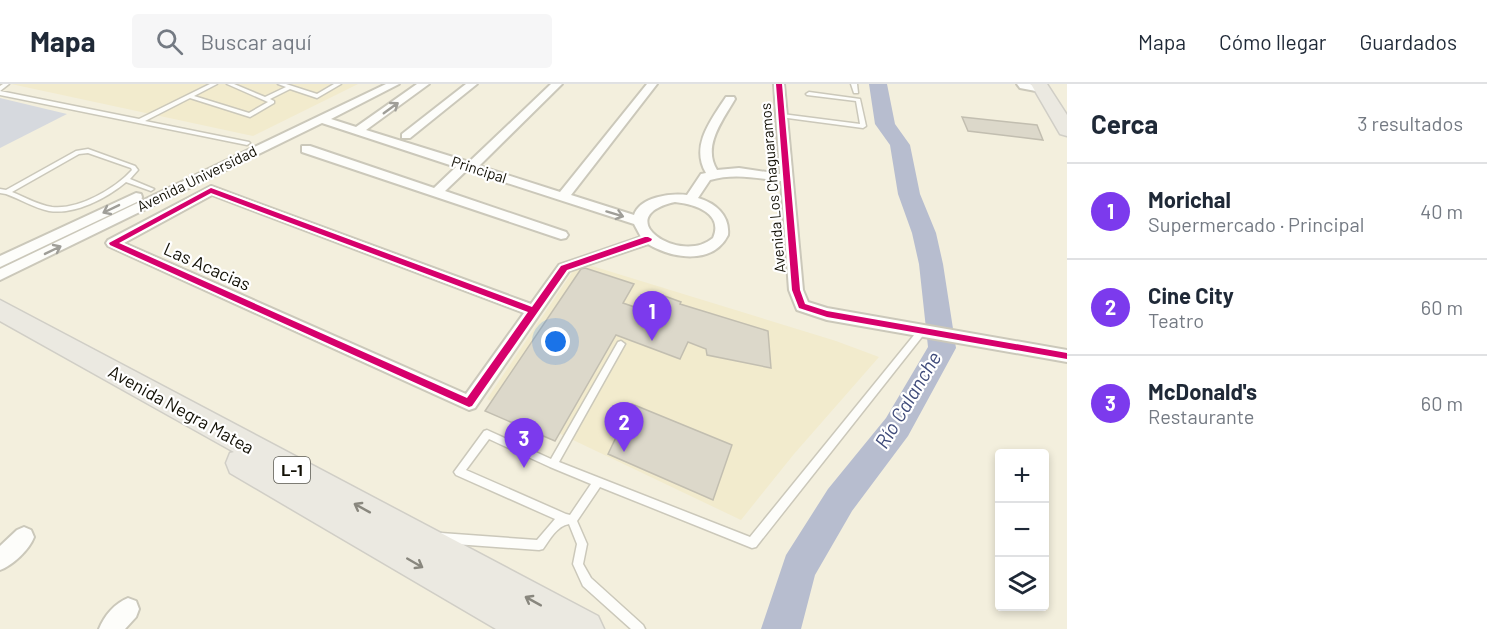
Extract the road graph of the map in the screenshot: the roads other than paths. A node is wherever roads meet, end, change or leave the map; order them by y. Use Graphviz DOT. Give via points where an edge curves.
graph roads {
  1 [pos="6,84"];
  2 [pos="214,84"];
  3 [pos="230,84"];
  4 [pos="281,84"];
  5 [pos="338,84"];
  6 [pos="372,84"];
  7 [pos="394,84"];
  8 [pos="424,84"];
  9 [pos="472,84"];
  10 [pos="557,84"];
  11 [pos="652,84"];
  12 [pos="779,84"];
  13 [pos="854,84"];
  14 [pos="1022,84"];
  15 [pos="1044,86"];
  16 [pos="290,87"];
  17 [pos="0,91"];
  18 [pos="856,92"];
  19 [pos="809,94"];
  20 [pos="189,96"];
  21 [pos="266,99"];
  22 [pos="730,99"];
  23 [pos="1067,105"];
  24 [pos="782,116"];
  25 [pos="320,119"];
  26 [pos="139,121"];
  27 [pos="369,123"];
  28 [pos="1067,130"];
  29 [pos="358,132"];
  30 [pos="406,136"];
  31 [pos="247,143"];
  32 [pos="262,147"];
  33 [pos="306,149"];
  34 [pos="471,164"];
  35 [pos="713,175"];
  36 [pos="786,178"];
  37 [pos="126,180"];
  38 [pos="151,189"];
  39 [pos="4,191"];
  40 [pos="436,193"];
  41 [pos="566,193"];
  42 [pos="690,200"];
  43 [pos="640,215"];
  44 [pos="561,235"];
  45 [pos="648,239"];
  46 [pos="0,262"];
  47 [pos="0,275"];
  48 [pos="0,309"];
  49 [pos="534,311"];
  50 [pos="0,325"];
  51 [pos="928,332"];
  52 [pos="621,344"];
  53 [pos="1067,356"];
  54 [pos="553,464"];
  55 [pos="598,482"];
  56 [pos="569,519"];
  57 [pos="413,536"];
  58 [pos="24,537"];
  59 [pos="0,560"];
  60 [pos="128,609"];
  61 [pos="110,629"];
  62 [pos="531,629"];
  63 [pos="585,629"];
  64 [pos="639,629"];
  1 -- 17 [label="lane"];
  2 -- 20 [label="lane"];
  3 -- 21 [label="lane"];
  4 -- 16 [label="lane"];
  5 -- 16 [label="lane" via="317,96"];
  6 -- 31 [label="street, Avenida Universidad"];
  7 -- 25 [label="street, Avenida Universidad"];
  27 -- 8 [label="street, one-way"];
  9 -- 30 [label="street"];
  10 -- 34 [label="street"];
  11 -- 41 [label="street"];
  12 -- 24 [label="street, Avenida Los Chaguaramos"];
  13 -- 18 [label="lane"];
  14 -- 15 [label="street"];
  15 -- 23 [label="main road"];
  15 -- 28 [label="main road"];
  16 -- 21 [label="lane"];
  17 -- 26 [label="lane"];
  19 -- 24 [label="lane" via="858,100 863,126"];
  20 -- 21 [label="lane" via="250,115 272,102"];
  20 -- 26 [label="lane"];
  22 -- 35 [label="street" via="708,136 704,152"];
  24 -- 36 [label="street, Avenida Los Chaguaramos"];
  25 -- 29 [label="street, Principal"];
  25 -- 32 [label="street, Avenida Universidad"];
  26 -- 31 [label="lane"];
  27 -- 29 [label="street"];
  27 -- 30 [label="street, Principal"];
  29 -- 34 [label="street, Principal"];
  30 -- 34 [label="street, Principal"];
  31 -- 32 [label="street"];
  31 -- 38 [label="street, Avenida Universidad"];
  47 -- 32 [label="street, Avenida Universidad, one-way"];
  33 -- 40 [label="street"];
  34 -- 40 [label="street"];
  34 -- 41 [label="street, Principal"];
  35 -- 36 [label="street" via="739,172"];
  35 -- 42 [label="street" via="705,177"];
  36 -- 51 [label="street, Avenida Los Chaguaramos" via="796,290 802,306"];
  37 -- 38 [label="lane"];
  37 -- 39 [label="lane" via="67,209 53,210"];
  37 -- 39 [label="lane" via="135,170 133,167 88,151 70,155"];
  38 -- 46 [label="street, Avenida Universidad, one-way"];
  40 -- 44 [label="street"];
  41 -- 43 [label="street, Principal"];
  42 -- 43 [label="street" via="662,199 650,203"];
  42 -- 45 [label="street" via="708,207 721,219 722,237 714,245 681,251"];
  43 -- 45 [label="street" via="641,230"];
  45 -- 49 [label="street, Las Acacias" via="564,268"];
  57 -- 48 [label="main road, Avenida Negra Matea / L-1, one-way"];
  49 -- 49 [label="street, Las Acacias" via="469,404 113,243 211,190"];
  50 -- 62 [label="main road, Avenida Negra Matea / L-1, one-way"];
  51 -- 53 [label="street"];
  51 -- 55 [label="lane" via="752,543"];
  52 -- 54 [label="lane"];
  54 -- 55 [label="lane"];
  54 -- 56 [label="lane" via="487,435 459,472"];
  55 -- 56 [label="lane"];
  56 -- 57 [label="lane" via="556,524 539,545"];
  56 -- 64 [label="lane" via="582,544 578,564 587,582"];
  63 -- 57 [label="main road, Avenida Negra Matea / L-1, one-way"];
  58 -- 59 [label="street"];
  60 -- 61 [label="street"];
}
